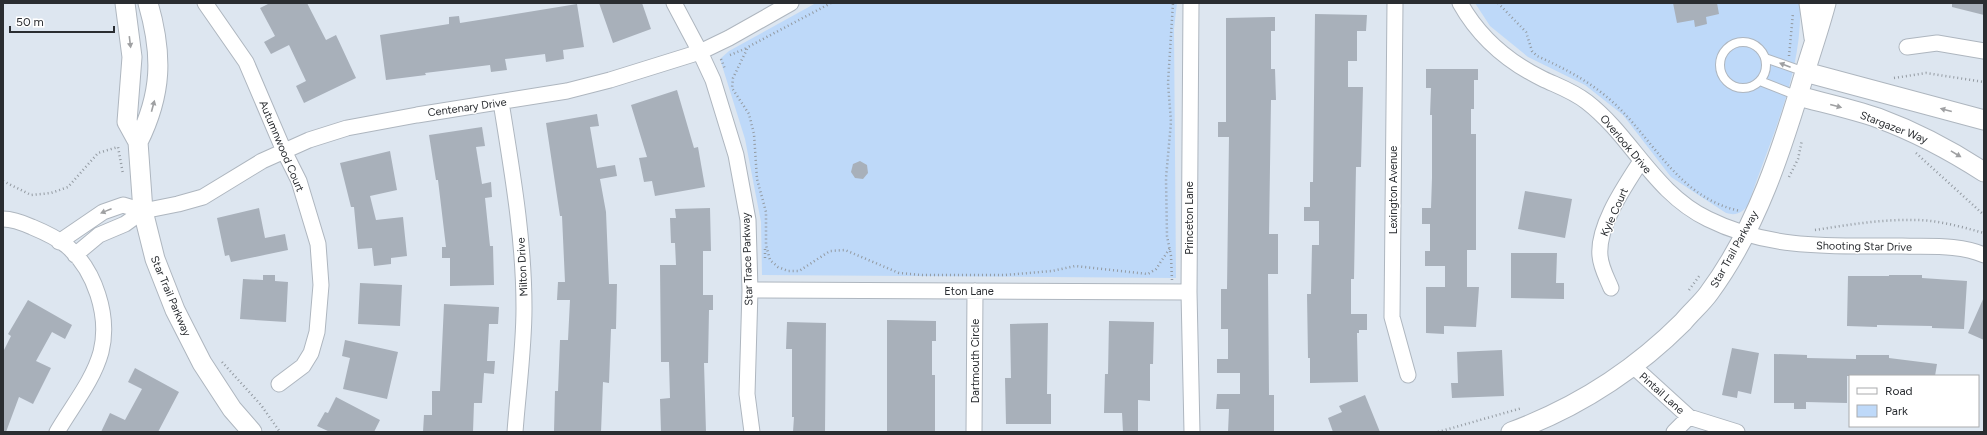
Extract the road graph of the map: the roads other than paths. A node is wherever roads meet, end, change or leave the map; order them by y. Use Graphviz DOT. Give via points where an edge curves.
graph roads {
  1 [pos="125,3"];
  2 [pos="148,3"];
  3 [pos="204,3"];
  4 [pos="674,3"];
  5 [pos="791,3"];
  6 [pos="1191,3"];
  7 [pos="1395,3"];
  8 [pos="1460,3"];
  9 [pos="1826,3"];
  10 [pos="1800,6"];
  11 [pos="1814,41"];
  12 [pos="1907,47"];
  13 [pos="1984,51"];
  14 [pos="700,52"];
  15 [pos="1765,58"];
  16 [pos="1805,72"];
  17 [pos="1760,81"];
  18 [pos="1798,96"];
  19 [pos="501,102"];
  20 [pos="1984,120"];
  21 [pos="138,142"];
  22 [pos="284,151"];
  23 [pos="1641,161"];
  24 [pos="1984,172"];
  25 [pos="143,211"];
  26 [pos="3,219"];
  27 [pos="1738,232"];
  28 [pos="67,248"];
  29 [pos="1984,255"];
  30 [pos="1611,288"];
  31 [pos="750,290"];
  32 [pos="975,291"];
  33 [pos="1189,292"];
  34 [pos="1633,366"];
  35 [pos="1408,375"];
  36 [pos="279,384"];
  37 [pos="1689,417"];
  38 [pos="58,432"];
  39 [pos="252,432"];
  40 [pos="514,432"];
  41 [pos="752,432"];
  42 [pos="974,432"];
  43 [pos="1192,432"];
  44 [pos="1512,432"];
  45 [pos="1674,432"];
  46 [pos="1737,432"];
  1 -- 21 [label="street, Star Trail Parkway, one-way" via="132,57 127,122"];
  21 -- 2 [label="street, Star Trail Parkway, one-way" via="149,119 158,84 157,38"];
  3 -- 22 [label="street, Autumnwood Court" via="246,62"];
  4 -- 14 [label="street, Star Trace Parkway"];
  5 -- 14 [label="street, Centenary Drive"];
  6 -- 33 [label="street, Princeton Lane"];
  7 -- 35 [label="street, Lexington Avenue" via="1392,317"];
  8 -- 23 [label="street, Overlook Drive" via="1468,19 1494,47 1527,71 1573,92 1586,101 1618,130"];
  9 -- 11 [label="street, Star Trail Parkway"];
  10 -- 11 [label="street, Star Trail Parkway"];
  11 -- 16 [label="street, Star Trail Parkway"];
  12 -- 13 [label="street" via="1937,43"];
  14 -- 19 [label="street, Centenary Drive" via="567,91"];
  14 -- 31 [label="street, Star Trace Parkway" via="713,80 736,155 748,220"];
  16 -- 15 [label="lane, one-way"];
  15 -- 17 [label="lane" via="1766,71"];
  15 -- 17 [label="lane" via="1755,45 1741,42 1729,46 1721,58 1721,72 1730,84 1744,88"];
  16 -- 18 [label="street, Star Trail Parkway"];
  20 -- 16 [label="street, one-way"];
  17 -- 18 [label="lane"];
  18 -- 24 [label="street, Stargazer Way, one-way" via="1897,126 1932,141"];
  18 -- 27 [label="street, Star Trail Parkway" via="1770,177"];
  19 -- 22 [label="street, Centenary Drive" via="347,128"];
  19 -- 40 [label="street, Milton Drive" via="516,191 523,260 524,310"];
  21 -- 25 [label="street, Star Trail Parkway"];
  22 -- 25 [label="street, Centenary Drive" via="262,161 203,197"];
  22 -- 36 [label="street, Autumnwood Court" via="299,181 313,225 318,244 321,285 317,332 311,353 303,366"];
  23 -- 27 [label="street, Overlook Drive" via="1657,180 1686,206 1707,219"];
  23 -- 30 [label="street, Kyle Court" via="1614,207 1600,244 1602,268"];
  25 -- 28 [label="street" via="125,224"];
  25 -- 28 [label="street, one-way" via="123,205 103,212"];
  25 -- 39 [label="street, Star Trail Parkway" via="163,282 187,334 218,387"];
  26 -- 28 [label="street" via="23,223 42,231"];
  27 -- 29 [label="street, Shooting Star Drive" via="1800,245 1939,247 1972,250"];
  27 -- 34 [label="street, Star Trail Parkway" via="1720,278 1708,294 1677,328"];
  28 -- 38 [label="street" via="91,280 99,298 103,337 95,369"];
  31 -- 32 [label="street, Eton Lane"];
  31 -- 41 [label="street, Star Trace Parkway" via="747,394"];
  32 -- 33 [label="street, Eton Lane"];
  32 -- 42 [label="street, Dartmouth Circle"];
  33 -- 43 [label="street, Princeton Lane"];
  34 -- 37 [label="street, Pintail Lane"];
  34 -- 44 [label="street, Star Trail Parkway" via="1605,386 1561,411"];
  37 -- 45 [label="street"];
  37 -- 46 [label="street, Pintail Lane"];
}
